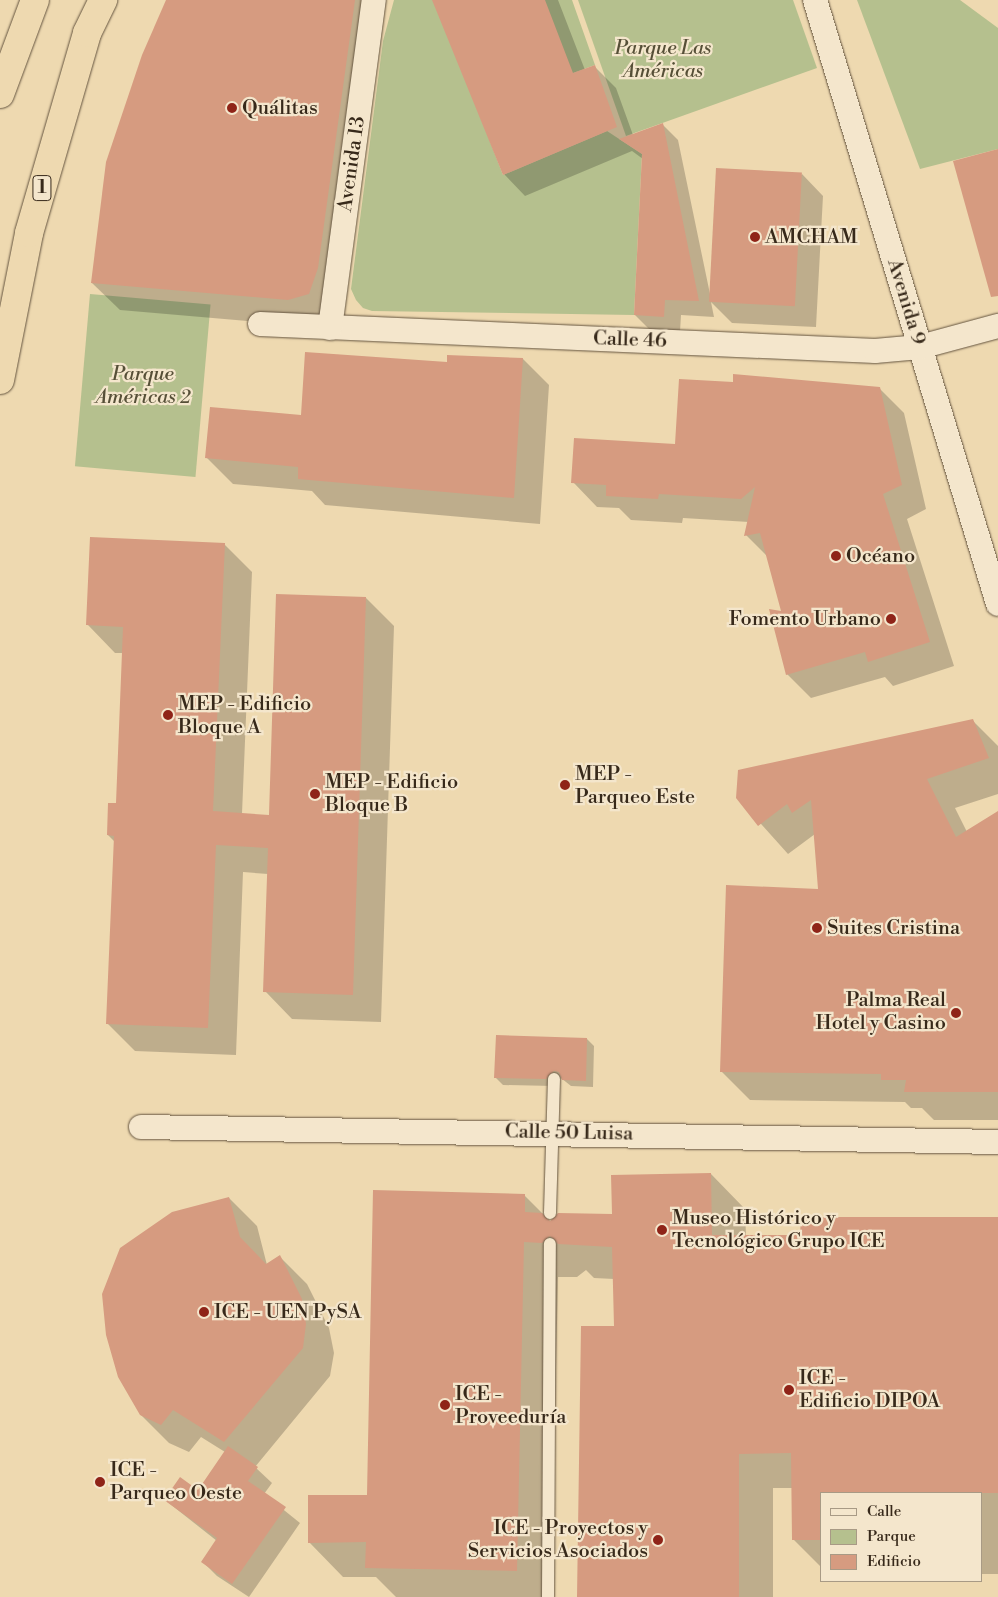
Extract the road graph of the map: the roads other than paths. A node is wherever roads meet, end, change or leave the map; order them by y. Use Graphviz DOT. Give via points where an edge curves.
graph roads {
  1 [pos="35,0"];
  2 [pos="103,0"];
  3 [pos="374,0"];
  4 [pos="815,0"];
  5 [pos="0,94"];
  6 [pos="260,324"];
  7 [pos="998,326"];
  8 [pos="330,328"];
  9 [pos="920,347"];
  10 [pos="0,380"];
  11 [pos="998,604"];
  12 [pos="554,1079"];
  13 [pos="141,1127"];
  14 [pos="552,1132"];
  15 [pos="998,1142"];
  16 [pos="550,1213"];
  17 [pos="550,1244"];
  18 [pos="548,1597"];
  1 -- 5 [label="highway"];
  2 -- 10 [label="highway, 1" via="87,33 29,233"];
  3 -- 8 [label="street, Avenida 13"];
  4 -- 9 [label="street, Avenida 9"];
  6 -- 8 [label="street, Calle 46"];
  7 -- 9 [label="street, Calle 46"];
  8 -- 9 [label="street, Calle 46" via="875,351"];
  9 -- 11 [label="street, Avenida 9"];
  12 -- 14 [label="lane"];
  13 -- 14 [label="street, Calle 50 Luisa"];
  14 -- 15 [label="street, Calle 50 Luisa"];
  14 -- 16 [label="lane"];
  17 -- 18 [label="lane"];
}
